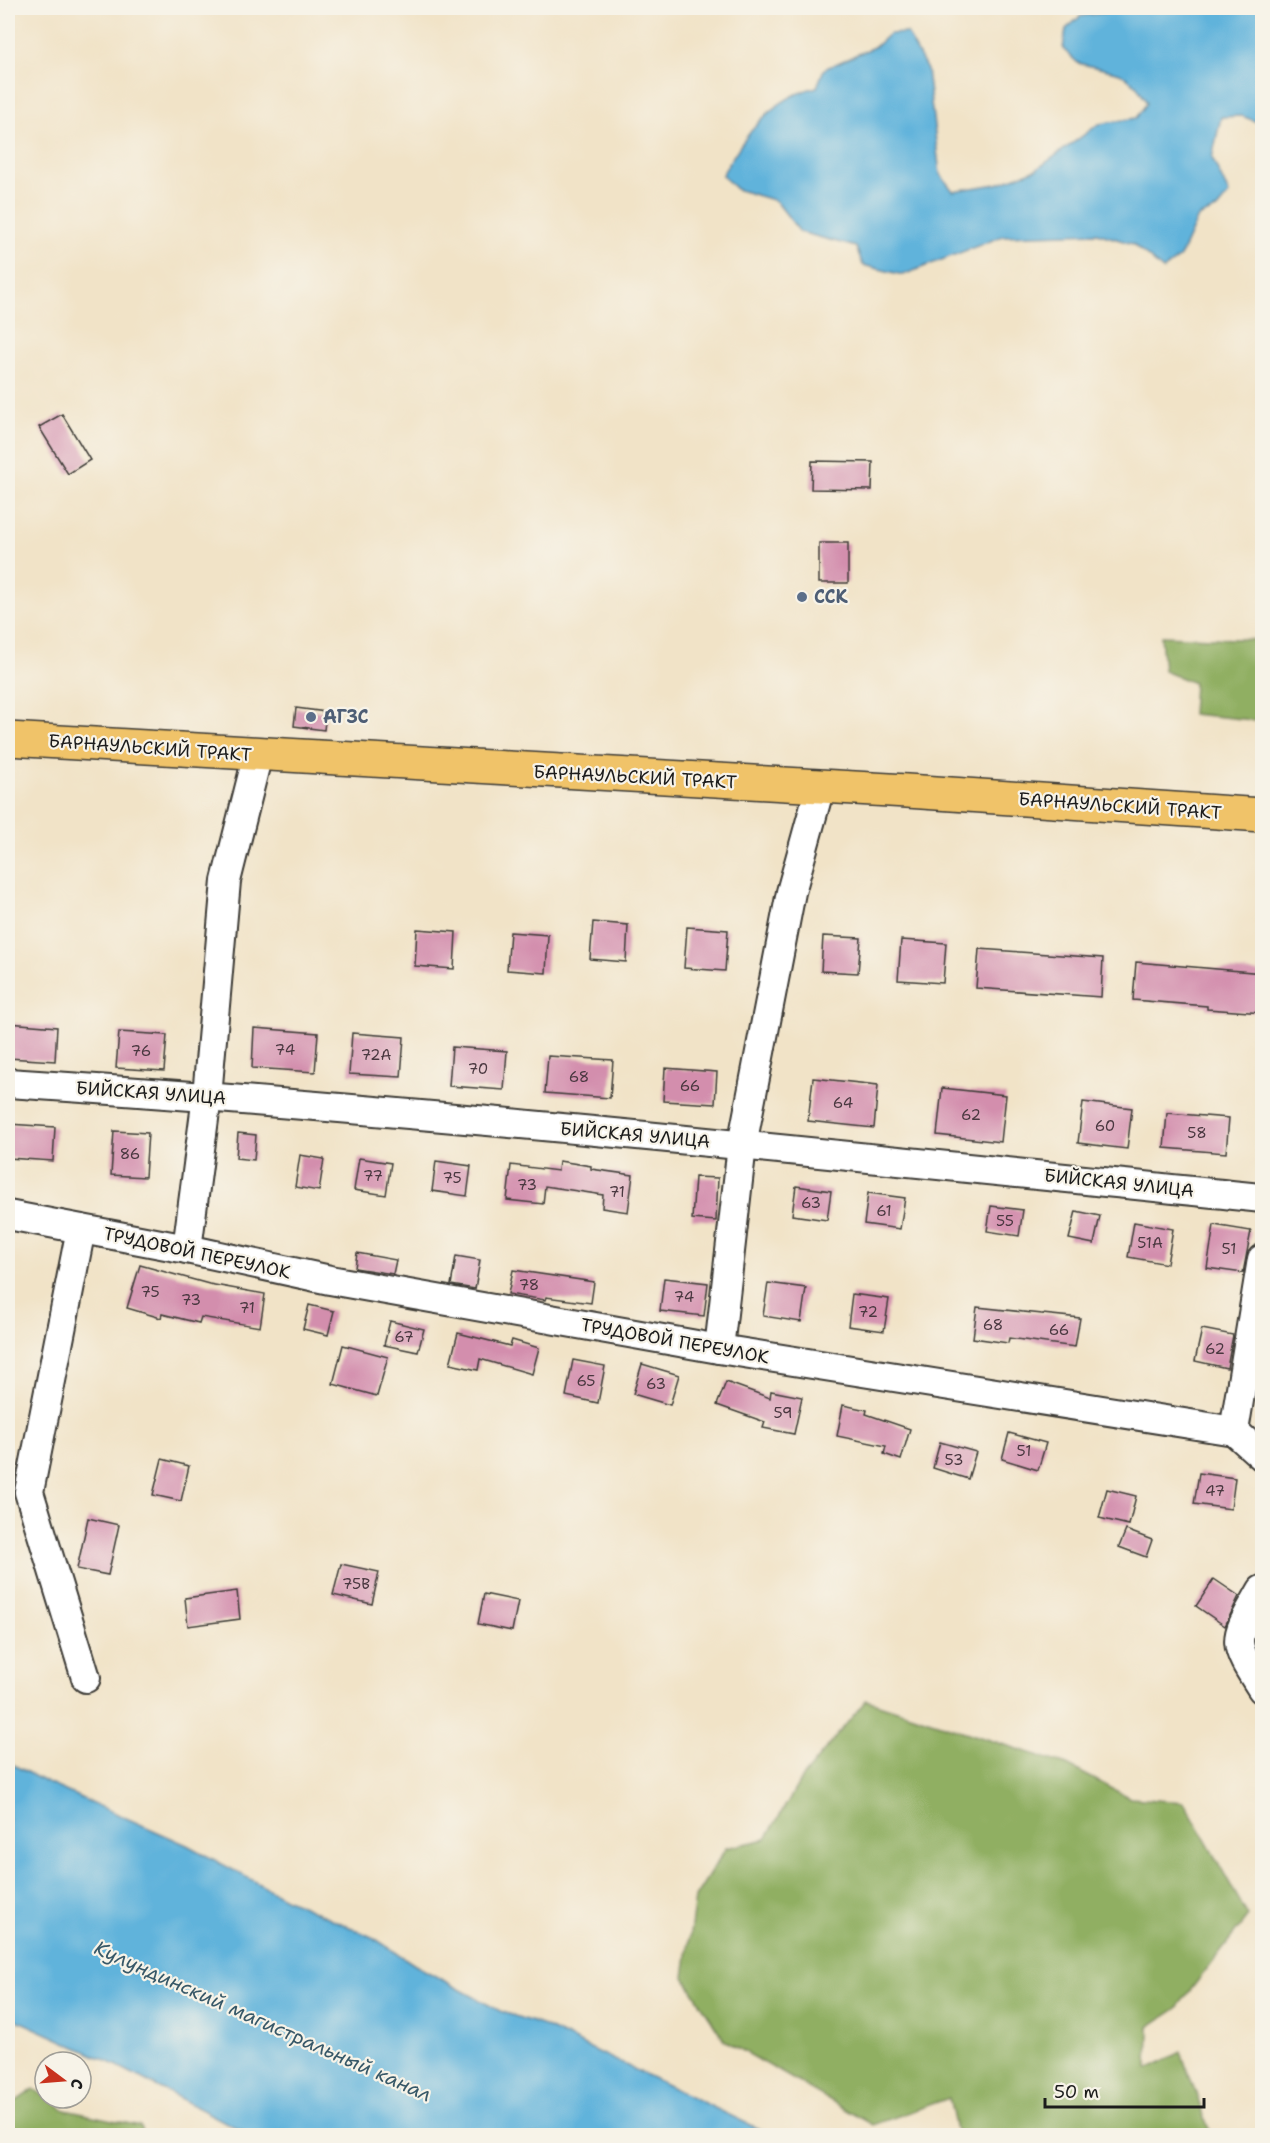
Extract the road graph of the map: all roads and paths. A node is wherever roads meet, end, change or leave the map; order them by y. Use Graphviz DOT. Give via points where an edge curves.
graph roads {
  1 [pos="8,739"];
  2 [pos="258,754"];
  3 [pos="820,787"];
  4 [pos="1263,815"];
  5 [pos="8,1083"];
  6 [pos="207,1096"];
  7 [pos="742,1145"];
  8 [pos="1263,1198"];
  9 [pos="8,1215"];
  10 [pos="81,1229"];
  11 [pos="187,1249"];
  12 [pos="1263,1259"];
  13 [pos="719,1349"];
  14 [pos="1234,1431"];
  15 [pos="1263,1456"];
  16 [pos="1263,1590"];
  17 [pos="86,1678"];
  18 [pos="1263,1689"];
  1 -- 2 [label="main road, БАРНАУЛЬСКИЙ ТРАКТ"];
  2 -- 3 [label="main road, БАРНАУЛЬСКИЙ ТРАКТ"];
  2 -- 6 [label="street" via="226,881"];
  3 -- 4 [label="main road, БАРНАУЛЬСКИЙ ТРАКТ"];
  3 -- 7 [label="street" via="791,891"];
  5 -- 6 [label="street, БИЙСКАЯ УЛИЦА"];
  6 -- 7 [label="street, БИЙСКАЯ УЛИЦА"];
  6 -- 11 [label="street"];
  7 -- 8 [label="street, БИЙСКАЯ УЛИЦА"];
  7 -- 13 [label="street"];
  9 -- 10 [label="street, ТРУДОВОЙ ПЕРЕУЛОК"];
  10 -- 11 [label="street, ТРУДОВОЙ ПЕРЕУЛОК"];
  10 -- 17 [label="street, ТРУДОВОЙ ПЕРЕУЛОК" via="29,1492"];
  11 -- 13 [label="street, ТРУДОВОЙ ПЕРЕУЛОК" via="330,1280"];
  12 -- 14 [label="street"];
  13 -- 14 [label="street, ТРУДОВОЙ ПЕРЕУЛОК"];
  14 -- 15 [label="street"];
  16 -- 18 [label="street" via="1238,1640 1240,1656"];
}
